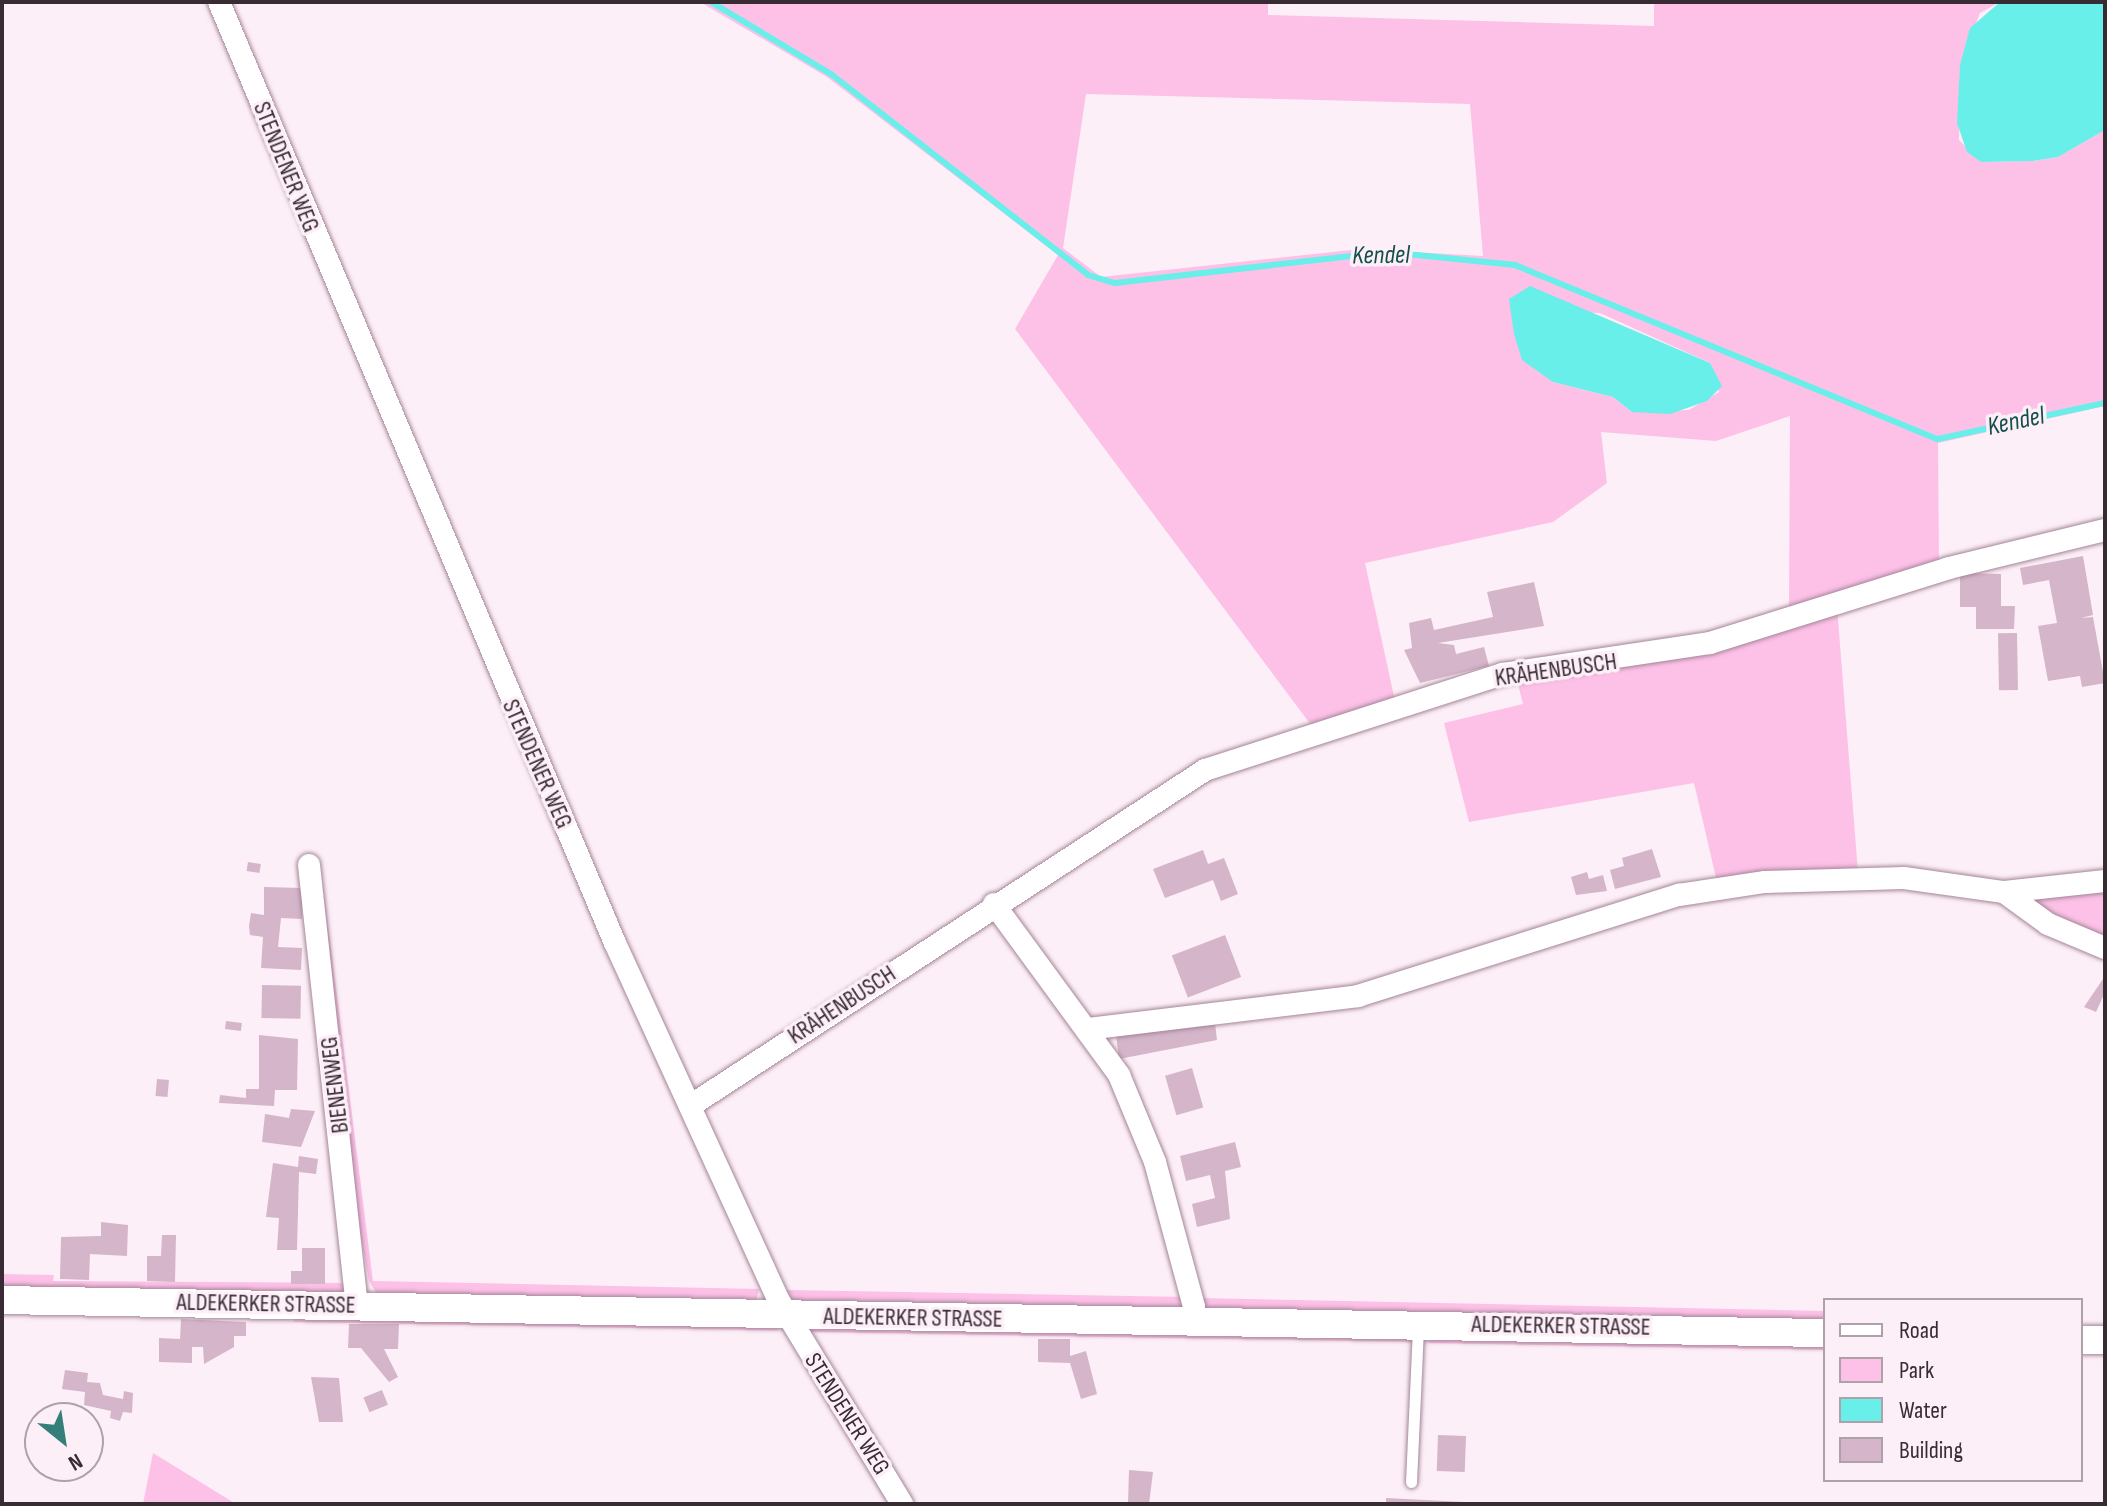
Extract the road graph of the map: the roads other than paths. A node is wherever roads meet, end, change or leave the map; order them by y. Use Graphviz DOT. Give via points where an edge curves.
graph roads {
  1 [pos="219,2"];
  2 [pos="2105,530"];
  3 [pos="309,865"];
  4 [pos="2105,881"];
  5 [pos="2004,892"];
  6 [pos="994,904"];
  7 [pos="2105,948"];
  8 [pos="1087,1029"];
  9 [pos="690,1106"];
  10 [pos="2,1300"];
  11 [pos="357,1305"];
  12 [pos="786,1316"];
  13 [pos="1418,1323"];
  14 [pos="1191,1324"];
  15 [pos="1823,1333"];
  16 [pos="2083,1340"];
  17 [pos="2105,1340"];
  18 [pos="1411,1482"];
  19 [pos="902,1504"];
  1 -- 9 [label="street, STENDENER WEG" via="492,662"];
  2 -- 6 [label="street, KRÄHENBUSCH" via="1949,568 1710,643 1503,674 1205,770"];
  3 -- 11 [label="street, BIENENWEG"];
  4 -- 5 [label="street"];
  5 -- 7 [label="street" via="2048,924"];
  5 -- 8 [label="street" via="1904,878 1765,882 1679,895 1358,996"];
  6 -- 8 [label="street"];
  6 -- 9 [label="street, KRÄHENBUSCH"];
  8 -- 14 [label="street" via="1119,1075 1155,1162 1194,1307"];
  9 -- 12 [label="street, STENDENER WEG"];
  10 -- 11 [label="street, ALDEKERKER STRASSE"];
  11 -- 12 [label="street, ALDEKERKER STRASSE"];
  12 -- 14 [label="street, ALDEKERKER STRASSE"];
  12 -- 19 [label="street, STENDENER WEG"];
  13 -- 14 [label="street, ALDEKERKER STRASSE"];
  13 -- 15 [label="street, ALDEKERKER STRASSE"];
  13 -- 18 [label="lane"];
  16 -- 17 [label="street"];
}
